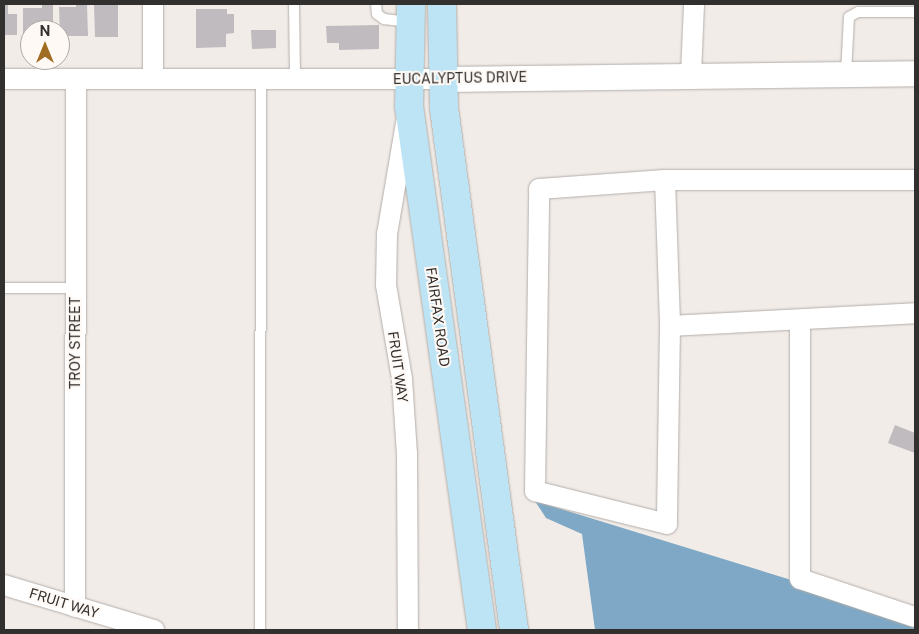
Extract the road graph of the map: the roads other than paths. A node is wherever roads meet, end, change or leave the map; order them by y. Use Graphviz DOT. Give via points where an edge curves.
graph roads {
  1 [pos="153,4"];
  2 [pos="294,4"];
  3 [pos="376,4"];
  4 [pos="442,4"];
  5 [pos="694,4"];
  6 [pos="915,12"];
  7 [pos="411,13"];
  8 [pos="691,74"];
  9 [pos="846,74"];
  10 [pos="915,74"];
  11 [pos="76,78"];
  12 [pos="153,78"];
  13 [pos="261,78"];
  14 [pos="295,78"];
  15 [pos="443,78"];
  16 [pos="4,79"];
  17 [pos="412,79"];
  18 [pos="409,106"];
  19 [pos="666,180"];
  20 [pos="915,180"];
  21 [pos="4,288"];
  22 [pos="75,288"];
  23 [pos="915,313"];
  24 [pos="800,320"];
  25 [pos="670,326"];
  26 [pos="4,585"];
  27 [pos="75,607"];
  28 [pos="915,617"];
  29 [pos="154,630"];
  30 [pos="260,630"];
  31 [pos="408,630"];
  32 [pos="482,630"];
  33 [pos="514,630"];
  1 -- 12 [label="street"];
  2 -- 14 [label="lane"];
  3 -- 7 [label="lane" via="377,14 384,20"];
  4 -- 15 [label="main road"];
  5 -- 8 [label="street"];
  6 -- 9 [label="lane" via="858,12 849,17"];
  7 -- 17 [label="main road, FAIRFAX ROAD"];
  8 -- 9 [label="street, EUCALYPTUS DRIVE"];
  8 -- 15 [label="street, EUCALYPTUS DRIVE"];
  9 -- 10 [label="street, EUCALYPTUS DRIVE"];
  11 -- 12 [label="street, EUCALYPTUS DRIVE"];
  11 -- 16 [label="street, EUCALYPTUS DRIVE"];
  11 -- 22 [label="street, TROY STREET"];
  12 -- 13 [label="street, EUCALYPTUS DRIVE"];
  13 -- 14 [label="street, EUCALYPTUS DRIVE"];
  13 -- 30 [label="lane"];
  14 -- 17 [label="street, EUCALYPTUS DRIVE"];
  15 -- 17 [label="street, EUCALYPTUS DRIVE"];
  15 -- 33 [label="main road"];
  17 -- 18 [label="main road, FAIRFAX ROAD"];
  18 -- 31 [label="street, FRUIT WAY" via="387,234 386,285 403,398"];
  18 -- 32 [label="main road, FAIRFAX ROAD"];
  19 -- 20 [label="street"];
  19 -- 25 [label="street"];
  19 -- 25 [label="street" via="539,189 536,491 667,524"];
  21 -- 22 [label="lane"];
  22 -- 27 [label="street, TROY STREET"];
  23 -- 24 [label="street"];
  24 -- 25 [label="street"];
  24 -- 28 [label="street" via="800,579"];
  26 -- 27 [label="street, FRUIT WAY"];
  27 -- 29 [label="street, FRUIT WAY"];
}
